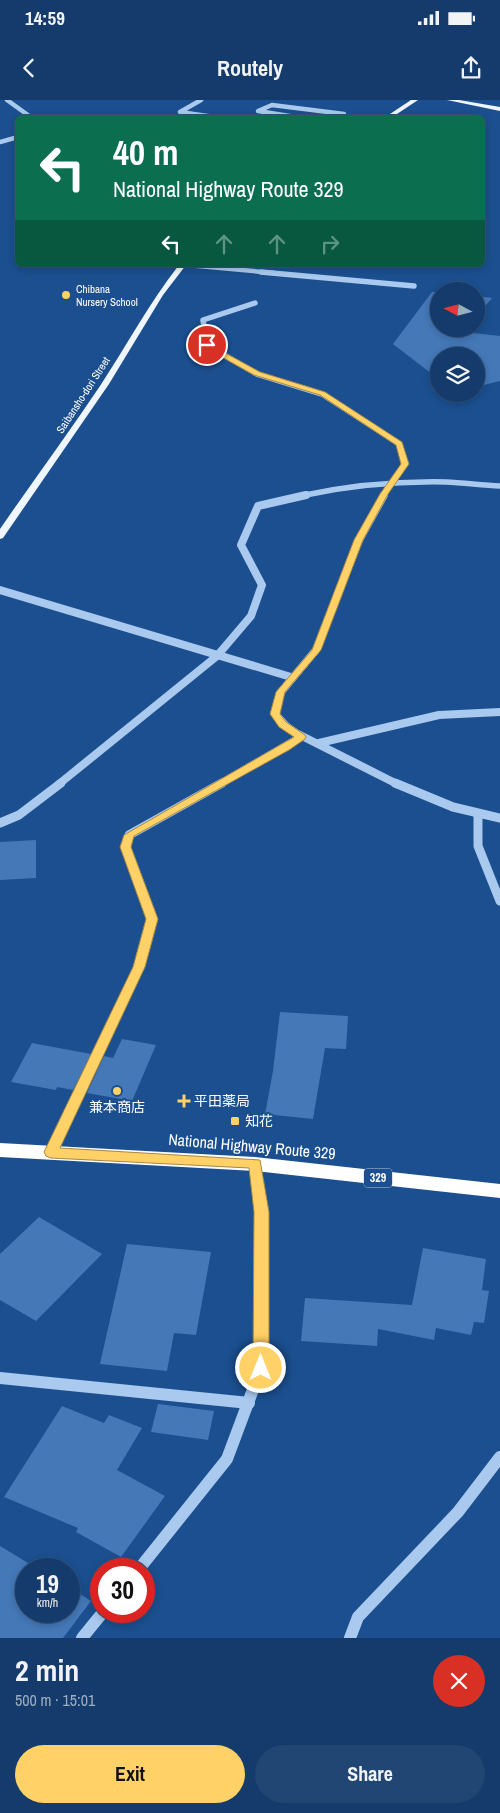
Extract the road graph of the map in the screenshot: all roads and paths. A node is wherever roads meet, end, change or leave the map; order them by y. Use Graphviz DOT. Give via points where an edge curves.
graph roads {
  1 [pos="7,100"];
  2 [pos="201,100"];
  3 [pos="415,100"];
  4 [pos="450,100"];
  5 [pos="500,109"];
  6 [pos="28,115"];
  7 [pos="200,115"];
  8 [pos="283,115"];
  9 [pos="343,115"];
  10 [pos="391,115"];
  11 [pos="15,138"];
  12 [pos="0,142"];
  13 [pos="183,267"];
  14 [pos="207,267"];
  15 [pos="414,286"];
  16 [pos="255,303"];
  17 [pos="391,484"];
  18 [pos="500,486"];
  19 [pos="1,534"];
  20 [pos="0,590"];
  21 [pos="217,656"];
  22 [pos="292,677"];
  23 [pos="500,712"];
  24 [pos="301,737"];
  25 [pos="319,743"];
  26 [pos="478,815"];
  27 [pos="500,818"];
  28 [pos="0,823"];
  29 [pos="500,901"];
  30 [pos="0,1150"];
  31 [pos="51,1152"];
  32 [pos="255,1164"];
  33 [pos="500,1191"];
  34 [pos="0,1378"];
  35 [pos="250,1403"];
  36 [pos="500,1457"];
  37 [pos="148,1558"];
  38 [pos="94,1623"];
  39 [pos="82,1638"];
  40 [pos="350,1638"];
  1 -- 6 [label="street"];
  2 -- 7 [label="street" via="180,112"];
  3 -- 10 [label="main road"];
  4 -- 5 [label="main road"];
  8 -- 9 [label="street" via="258,111 272,105"];
  11 -- 12 [label="street"];
  13 -- 19 [label="main road, Saibansho-dori Street" via="160,294 100,393"];
  14 -- 15 [label="street"];
  16 -- 17 [label="street" via="203,320 207,345 257,374 322,394 399,444 405,464"];
  17 -- 18 [label="street" via="440,482"];
  17 -- 21 [label="street" via="290,497 258,506 241,545 262,585 251,616"];
  17 -- 22 [label="street" via="359,540 316,650"];
  20 -- 21 [label="street"];
  21 -- 22 [label="street"];
  21 -- 28 [label="street" via="19,815"];
  22 -- 24 [label="street" via="281,692 275,714 282,724"];
  23 -- 25 [label="street" via="439,715"];
  24 -- 25 [label="street"];
  24 -- 31 [label="street" via="129,835 126,847 152,919 139,967"];
  25 -- 26 [label="street" via="395,784"];
  26 -- 27 [label="street"];
  26 -- 29 [label="street" via="478,846"];
  30 -- 31 [label="highway, National Highway Route 329 / 329"];
  31 -- 32 [label="highway, National Highway Route 329 / 329"];
  32 -- 33 [label="highway, National Highway Route 329 / 329"];
  32 -- 35 [label="street" via="261,1212 261,1368"];
  34 -- 35 [label="street"];
  35 -- 37 [label="street" via="227,1459"];
  36 -- 40 [label="street" via="458,1512 358,1617"];
  38 -- 39 [label="street"];
}
